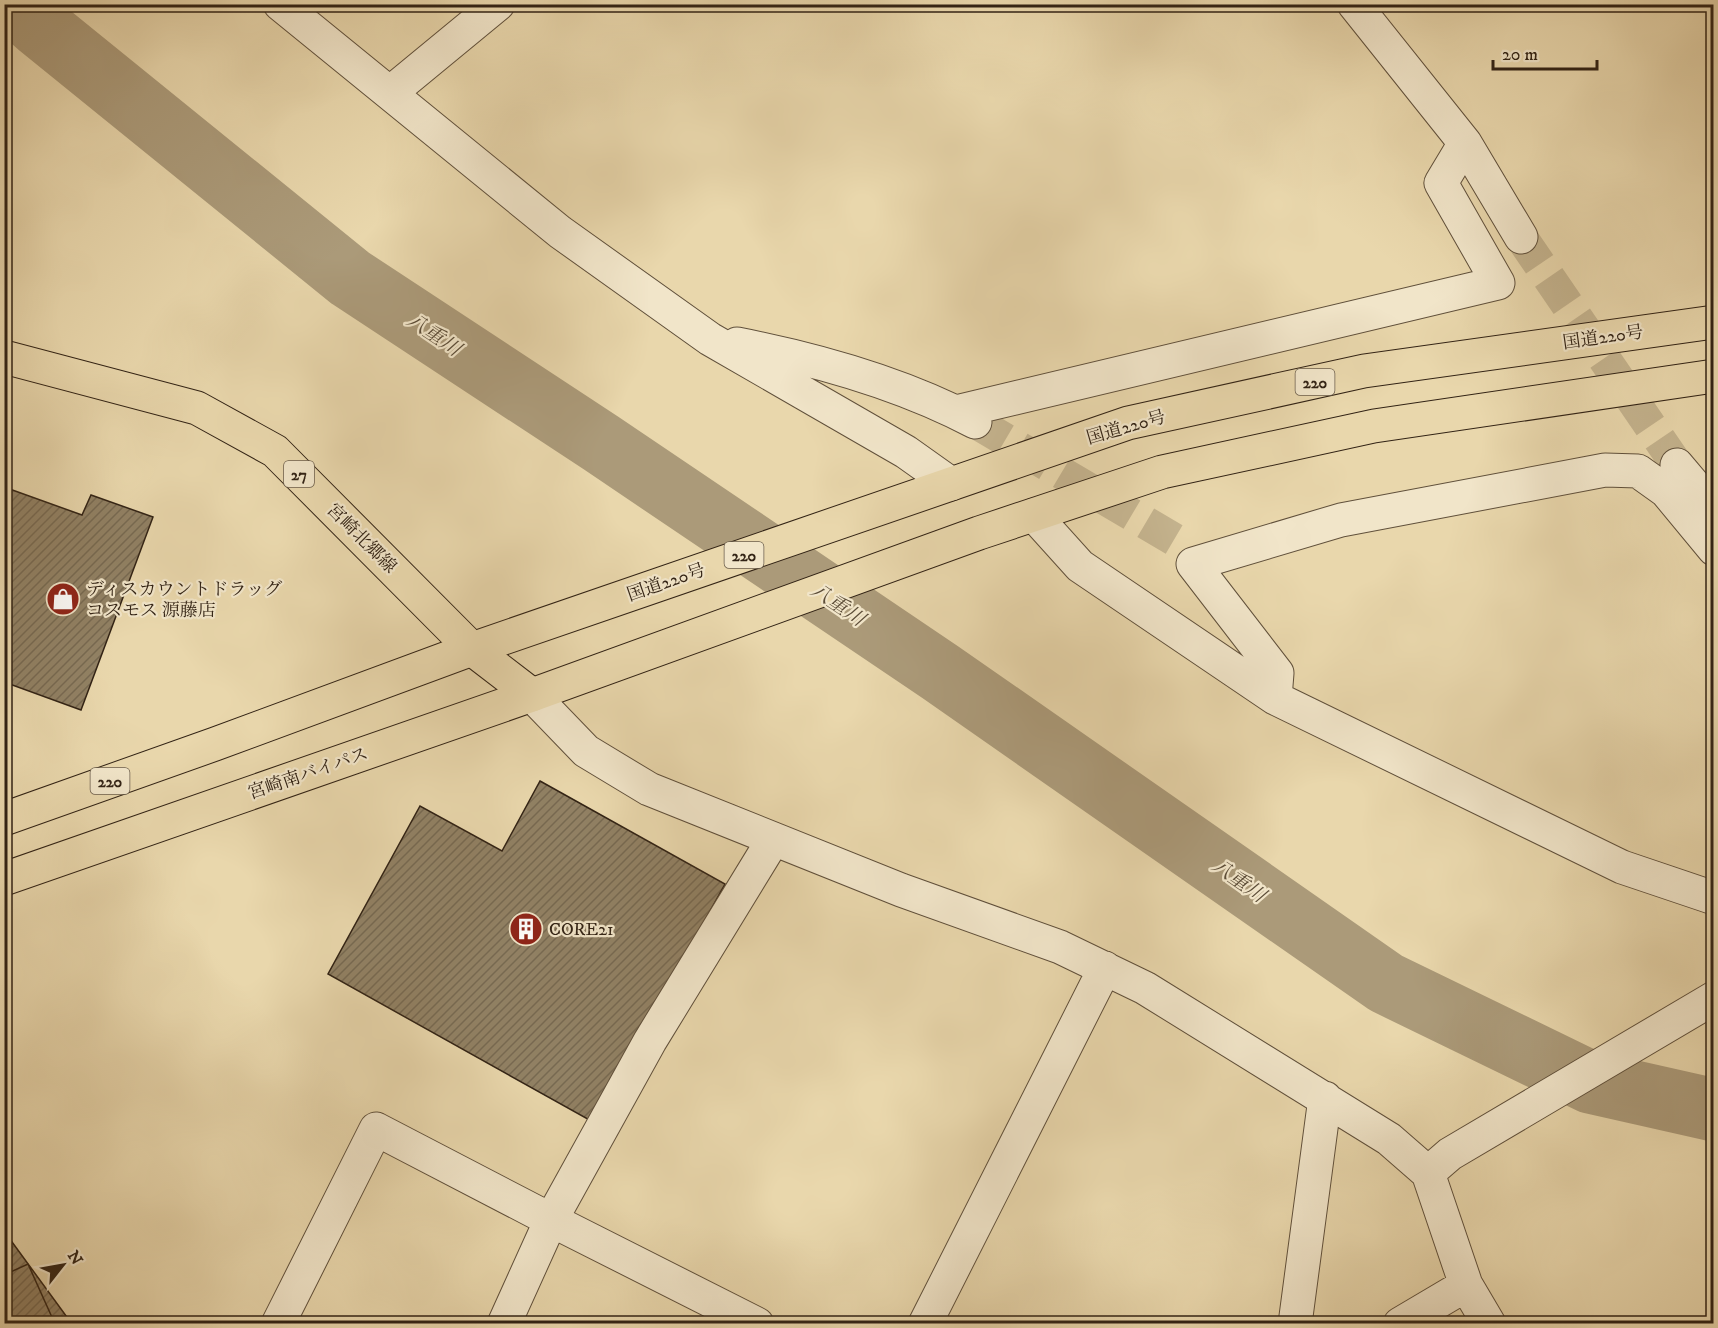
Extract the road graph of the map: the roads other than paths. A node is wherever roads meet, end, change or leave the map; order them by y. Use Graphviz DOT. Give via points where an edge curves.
graph roads {
  1 [pos="280,4"];
  2 [pos="498,4"];
  3 [pos="1353,4"];
  4 [pos="390,93"];
  5 [pos="1465,143"];
  6 [pos="1521,237"];
  7 [pos="1713,322"];
  8 [pos="710,339"];
  9 [pos="4,357"];
  10 [pos="1713,376"];
  11 [pos="1677,465"];
  12 [pos="940,488"];
  13 [pos="1713,509"];
  14 [pos="1034,515"];
  15 [pos="1713,549"];
  16 [pos="472,649"];
  17 [pos="532,695"];
  18 [pos="1275,698"];
  19 [pos="4,819"];
  20 [pos="773,840"];
  21 [pos="4,879"];
  22 [pos="1713,898"];
  23 [pos="1105,968"];
  24 [pos="1713,998"];
  25 [pos="1325,1098"];
  26 [pos="1439,1163"];
  27 [pos="551,1220"];
  28 [pos="1466,1285"];
  29 [pos="278,1323"];
  30 [pos="504,1323"];
  31 [pos="757,1323"];
  32 [pos="926,1323"];
  33 [pos="1295,1323"];
  34 [pos="1400,1323"];
  35 [pos="1489,1323"];
  1 -- 4 [label="street"];
  2 -- 4 [label="street"];
  3 -- 5 [label="street"];
  4 -- 8 [label="street" via="560,232"];
  5 -- 6 [label="street"];
  5 -- 8 [label="street" via="1441,183 1498,283 966,418 869,377 778,352"];
  7 -- 12 [label="main road, 国道220号 / 220" via="1364,371 1128,423"];
  8 -- 12 [label="street" via="906,452"];
  9 -- 16 [label="main road, 宮崎北郷線 / 27" via="197,408 275,451"];
  10 -- 14 [label="main road" via="1374,426 1162,472"];
  11 -- 13 [label="street"];
  12 -- 16 [label="main road, 国道220号 / 220"];
  14 -- 17 [label="main road, 宮崎南バイパス"];
  14 -- 18 [label="street" via="1080,566"];
  15 -- 18 [label="street" via="1666,491 1638,471 1605,470 1187,554 1277,673"];
  16 -- 17 [label="main road, 宮崎北郷線 / 27"];
  16 -- 19 [label="main road, 220"];
  17 -- 20 [label="street" via="586,751 650,789"];
  17 -- 21 [label="main road, 宮崎南バイパス"];
  18 -- 22 [label="street" via="1622,867"];
  20 -- 23 [label="street" via="1060,946"];
  20 -- 27 [label="street" via="650,1041"];
  23 -- 25 [label="street" via="1145,988"];
  23 -- 32 [label="street"];
  24 -- 26 [label="street"];
  25 -- 26 [label="street" via="1389,1138"];
  25 -- 33 [label="street"];
  26 -- 28 [label="street"];
  27 -- 29 [label="street" via="376,1129"];
  27 -- 30 [label="street"];
  27 -- 31 [label="street"];
  28 -- 34 [label="street"];
  28 -- 35 [label="street"];
}
